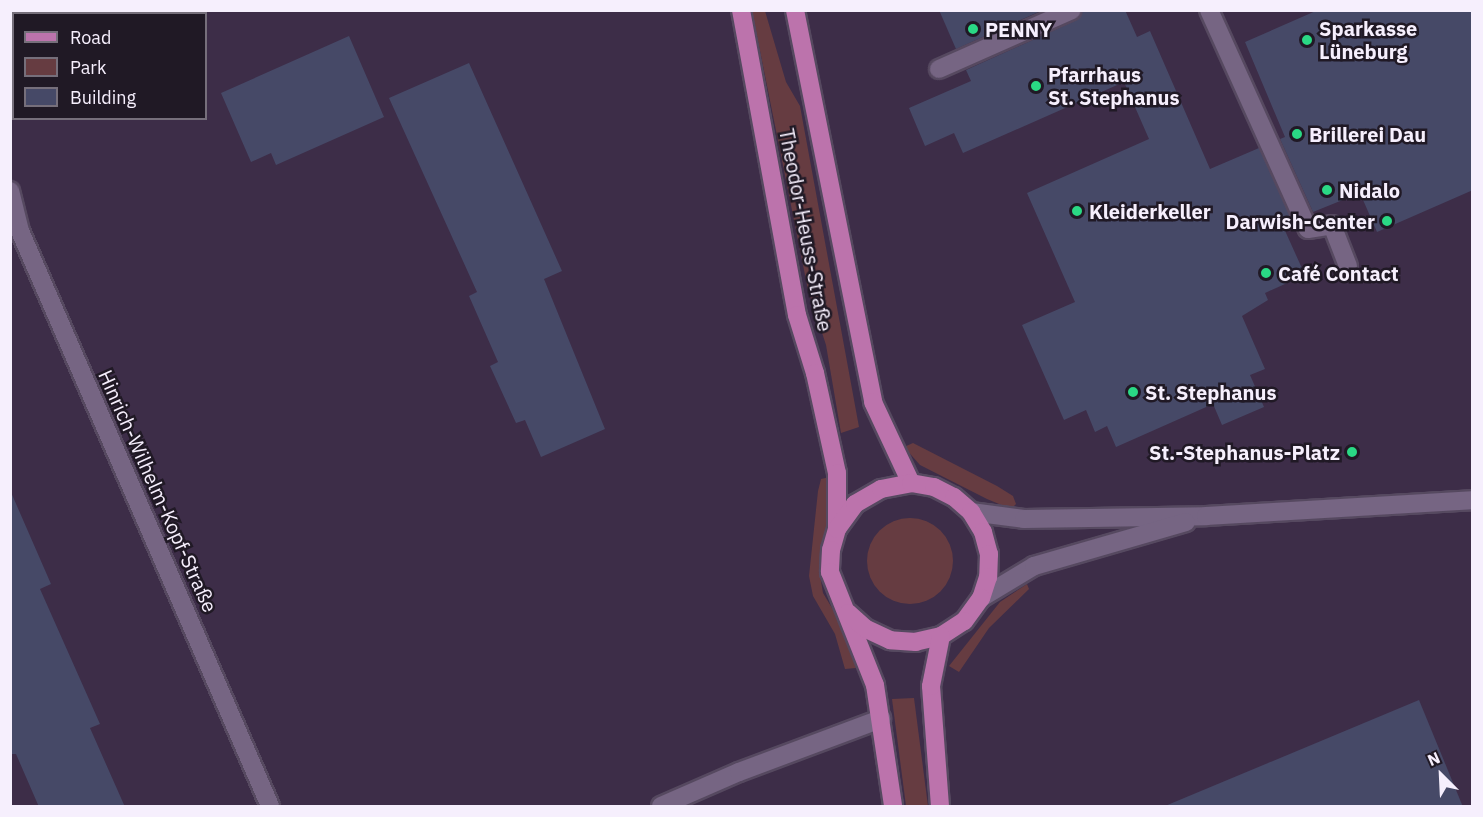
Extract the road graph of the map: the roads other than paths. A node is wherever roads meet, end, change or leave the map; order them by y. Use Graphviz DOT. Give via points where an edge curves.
graph roads {
  1 [pos="741,10"];
  2 [pos="795,10"];
  3 [pos="1072,10"];
  4 [pos="1209,10"];
  5 [pos="939,69"];
  6 [pos="10,191"];
  7 [pos="1348,266"];
  8 [pos="911,483"];
  9 [pos="1473,500"];
  10 [pos="1407,503"];
  11 [pos="1473,507"];
  12 [pos="971,512"];
  13 [pos="1206,516"];
  14 [pos="837,529"];
  15 [pos="981,598"];
  16 [pos="847,612"];
  17 [pos="941,636"];
  18 [pos="881,719"];
  19 [pos="270,807"];
  20 [pos="660,807"];
  21 [pos="893,807"];
  22 [pos="940,807"];
  1 -- 14 [label="main road, Theodor-Heuss-Straße" via="797,315 833,450"];
  2 -- 8 [label="main road, Theodor-Heuss-Straße" via="873,402"];
  3 -- 5 [label="street"];
  4 -- 7 [label="street" via="1308,229 1332,225"];
  6 -- 19 [label="street, Hinrich-Wilhelm-Kopf-Straße" via="20,231"];
  8 -- 12 [label="main road, Theodor-Heuss-Straße" via="954,496"];
  8 -- 14 [label="main road, Theodor-Heuss-Straße" via="881,489 855,504"];
  9 -- 10 [label="street"];
  10 -- 11 [label="street"];
  10 -- 13 [label="street"];
  12 -- 13 [label="street" via="1024,519"];
  12 -- 15 [label="main road, Theodor-Heuss-Straße" via="983,532 989,554 988,577"];
  13 -- 15 [label="street" via="1034,566"];
  14 -- 16 [label="main road, Theodor-Heuss-Straße" via="830,572"];
  15 -- 17 [label="main road, Theodor-Heuss-Straße" via="964,621"];
  16 -- 17 [label="main road, Theodor-Heuss-Straße" via="866,629 890,640 916,642"];
  16 -- 18 [label="main road, Theodor-Heuss-Straße" via="874,685"];
  17 -- 22 [label="main road" via="931,686"];
  18 -- 20 [label="street" via="739,772"];
  18 -- 21 [label="main road, Theodor-Heuss-Straße"];
}
